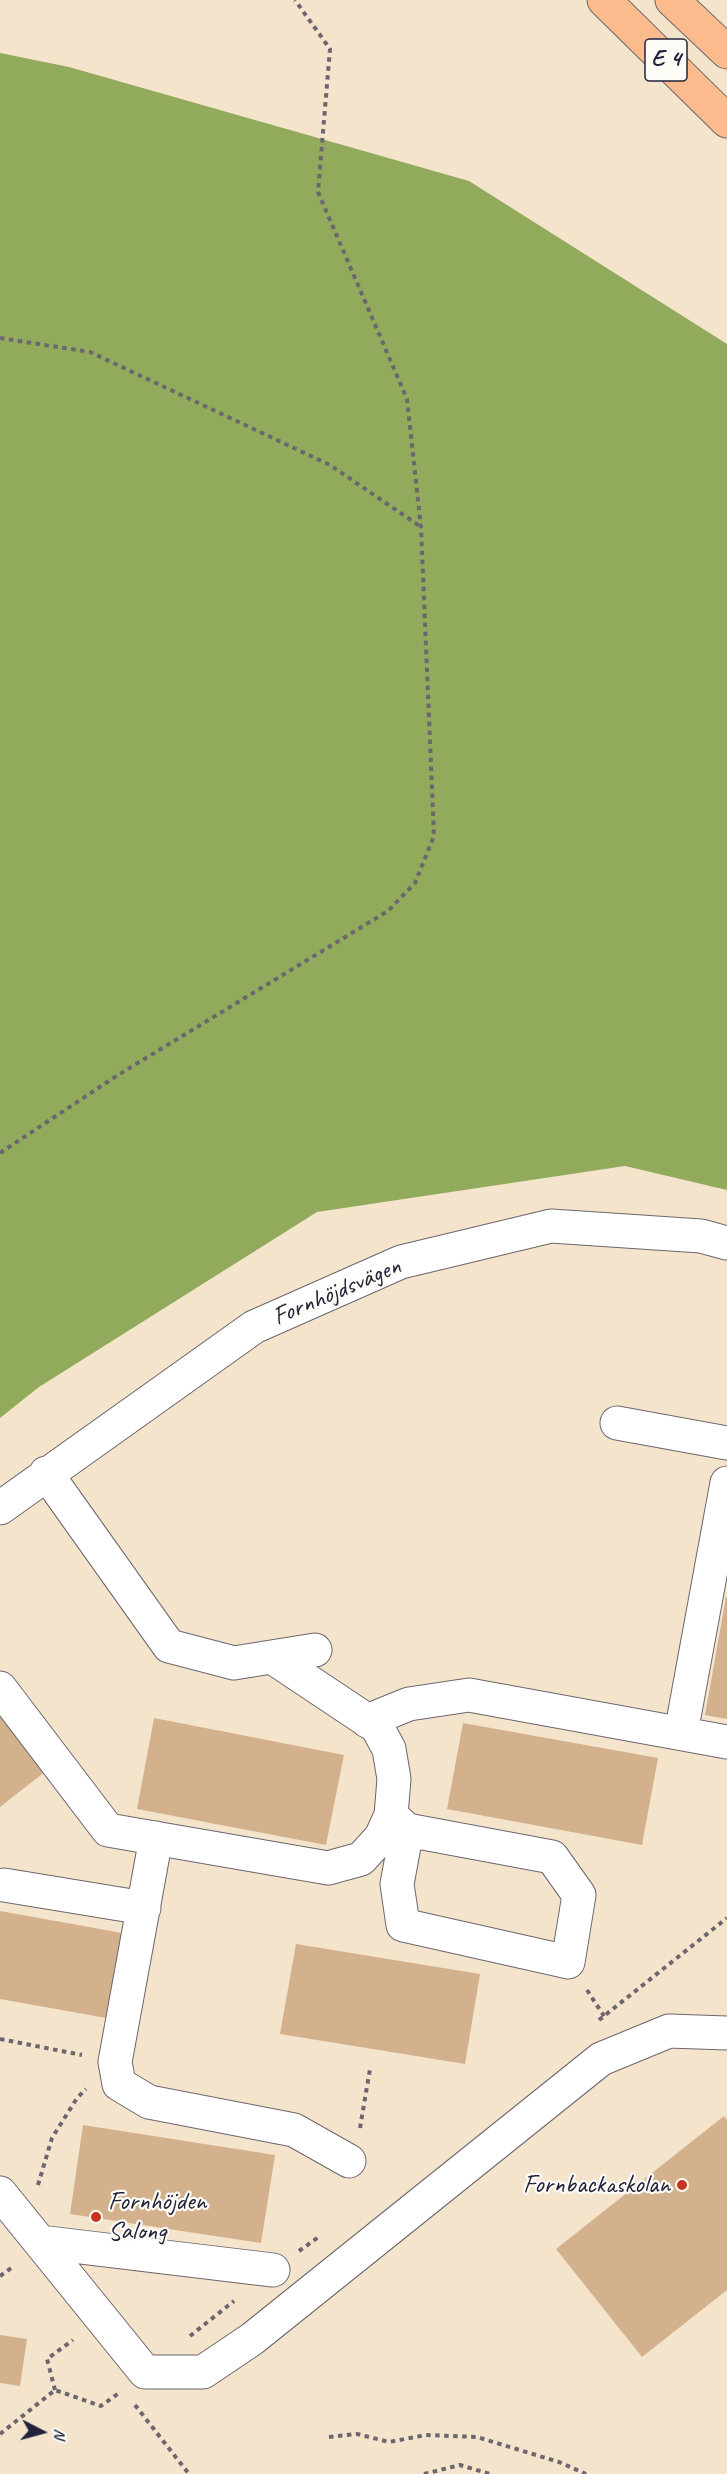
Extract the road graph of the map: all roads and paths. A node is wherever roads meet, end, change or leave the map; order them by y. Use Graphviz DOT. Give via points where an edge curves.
graph roads {
  1 [pos="295,0"];
  2 [pos="604,0"];
  3 [pos="672,0"];
  4 [pos="727,52"];
  5 [pos="727,121"];
  6 [pos="0,338"];
  7 [pos="422,528"];
  8 [pos="0,1153"];
  9 [pos="727,1243"];
  10 [pos="617,1423"];
  11 [pos="727,1443"];
  12 [pos="46,1473"];
  13 [pos="727,1483"];
  14 [pos="0,1508"];
  15 [pos="315,1650"];
  16 [pos="272,1657"];
  17 [pos="0,1688"];
  18 [pos="367,1721"];
  19 [pos="681,1733"];
  20 [pos="727,1742"];
  21 [pos="399,1822"];
  22 [pos="156,1838"];
  23 [pos="3,1885"];
  24 [pos="144,1908"];
  25 [pos="727,2033"];
  26 [pos="0,2038"];
  27 [pos="115,2062"];
  28 [pos="370,2069"];
  29 [pos="349,2161"];
  30 [pos="0,2193"];
  31 [pos="27,2241"];
  32 [pos="273,2271"];
  33 [pos="0,2276"];
  34 [pos="80,2335"];
  35 [pos="145,2372"];
  36 [pos="55,2390"];
  37 [pos="0,2434"];
  38 [pos="329,2437"];
  39 [pos="424,2474"];
  40 [pos="490,2474"];
  41 [pos="586,2474"];
  1 -- 7 [label="path" via="330,49 318,192 407,399"];
  2 -- 5 [label="highway, E 4"];
  3 -- 4 [label="highway, E 4"];
  6 -- 7 [label="path" via="90,352 330,465"];
  7 -- 8 [label="path" via="434,836 415,883 388,910 118,1075"];
  9 -- 12 [label="street, Fornhöjdsvägen" via="701,1236 551,1226 401,1262 254,1327"];
  10 -- 11 [label="street"];
  12 -- 14 [label="street, Fornhöjdsvägen"];
  12 -- 16 [label="street" via="169,1646 234,1663"];
  13 -- 19 [label="street"];
  15 -- 16 [label="street"];
  16 -- 18 [label="street"];
  17 -- 22 [label="street" via="108,1830"];
  18 -- 19 [label="street" via="409,1704 469,1695"];
  18 -- 21 [label="street" via="377,1727 389,1749"];
  19 -- 20 [label="street"];
  21 -- 21 [label="street" via="552,1857 579,1895 568,1962 403,1925 398,1884"];
  21 -- 22 [label="street" via="361,1859 328,1868"];
  22 -- 24 [label="street"];
  23 -- 24 [label="street"];
  24 -- 27 [label="street"];
  25 -- 35 [label="street" via="669,2031 601,2059 252,2339 203,2372"];
  26 -- 27 [label="path"];
  27 -- 29 [label="street" via="119,2084 149,2102 294,2130"];
  27 -- 31 [label="path" via="77,2098 52,2138 26,2217"];
  28 -- 29 [label="path" via="360,2133"];
  30 -- 31 [label="street"];
  31 -- 32 [label="street"];
  31 -- 33 [label="path"];
  31 -- 35 [label="street"];
  34 -- 36 [label="path" via="47,2359"];
  35 -- 36 [label="path" via="102,2406"];
  36 -- 37 [label="path"];
  38 -- 41 [label="path" via="357,2434 389,2442 426,2434 477,2437"];
  39 -- 40 [label="path" via="460,2465"];
}
